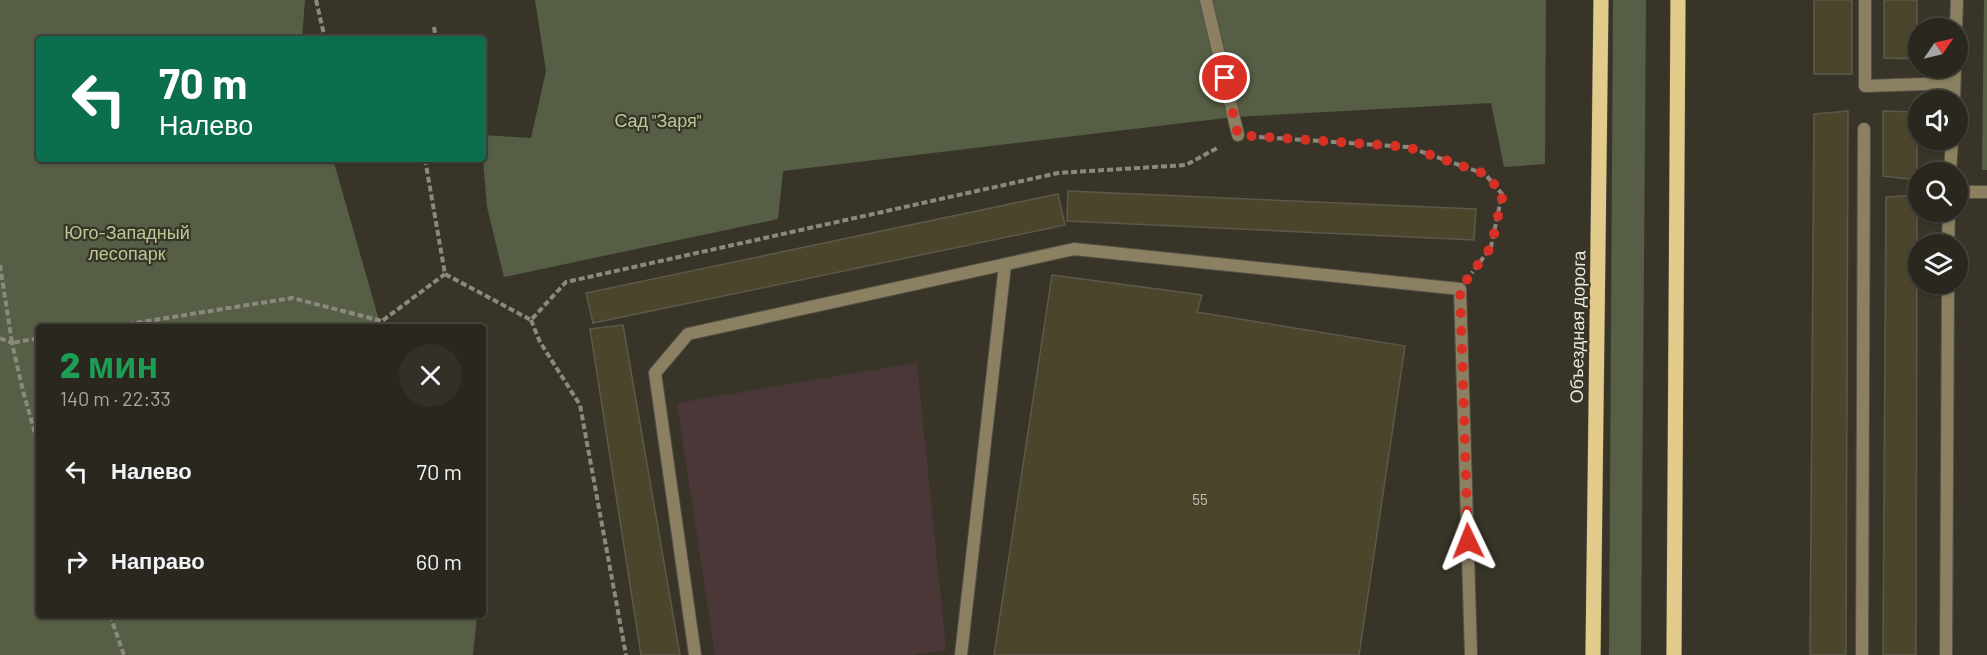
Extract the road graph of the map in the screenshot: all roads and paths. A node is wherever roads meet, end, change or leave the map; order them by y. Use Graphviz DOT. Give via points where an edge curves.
graph roads {
  1 [pos="316,0"];
  2 [pos="1206,0"];
  3 [pos="1601,0"];
  4 [pos="1678,0"];
  5 [pos="1865,0"];
  6 [pos="1957,0"];
  7 [pos="1956,18"];
  8 [pos="435,27"];
  9 [pos="324,36"];
  10 [pos="436,36"];
  11 [pos="1954,78"];
  12 [pos="1954,83"];
  13 [pos="1954,90"];
  14 [pos="1864,129"];
  15 [pos="1238,135"];
  16 [pos="426,162"];
  17 [pos="1968,192"];
  18 [pos="1987,192"];
  19 [pos="0,265"];
  20 [pos="1005,265"];
  21 [pos="445,274"];
  22 [pos="1460,289"];
  23 [pos="1948,294"];
  24 [pos="531,320"];
  25 [pos="382,321"];
  26 [pos="129,324"];
  27 [pos="380,324"];
  28 [pos="0,338"];
  29 [pos="36,339"];
  30 [pos="12,343"];
  31 [pos="36,436"];
  32 [pos="111,618"];
  33 [pos="124,655"];
  34 [pos="626,655"];
  35 [pos="695,655"];
  36 [pos="961,655"];
  37 [pos="1471,655"];
  38 [pos="1593,655"];
  39 [pos="1674,655"];
  40 [pos="1863,655"];
  41 [pos="1946,655"];
  1 -- 9 [label="path"];
  2 -- 15 [label="street"];
  3 -- 38 [label="main road, Объездная дорога"];
  4 -- 39 [label="main road"];
  5 -- 12 [label="street" via="1865,86"];
  6 -- 7 [label="street"];
  8 -- 10 [label="path"];
  11 -- 12 [label="street"];
  12 -- 13 [label="street"];
  14 -- 40 [label="street"];
  15 -- 22 [label="path" via="1408,147 1485,174 1503,194 1491,247"];
  15 -- 24 [label="path" via="1186,165 1058,173 566,282"];
  16 -- 21 [label="path"];
  17 -- 18 [label="street"];
  19 -- 30 [label="path"];
  20 -- 22 [label="street" via="1074,249"];
  20 -- 35 [label="street" via="688,334 655,373"];
  20 -- 36 [label="street"];
  21 -- 24 [label="path"];
  21 -- 25 [label="path"];
  22 -- 37 [label="street"];
  23 -- 41 [label="street"];
  24 -- 34 [label="path" via="540,342 580,405"];
  25 -- 26 [label="path" via="291,298"];
  25 -- 27 [label="path"];
  28 -- 30 [label="path"];
  29 -- 30 [label="path"];
  30 -- 31 [label="path"];
  32 -- 33 [label="path"];
}
